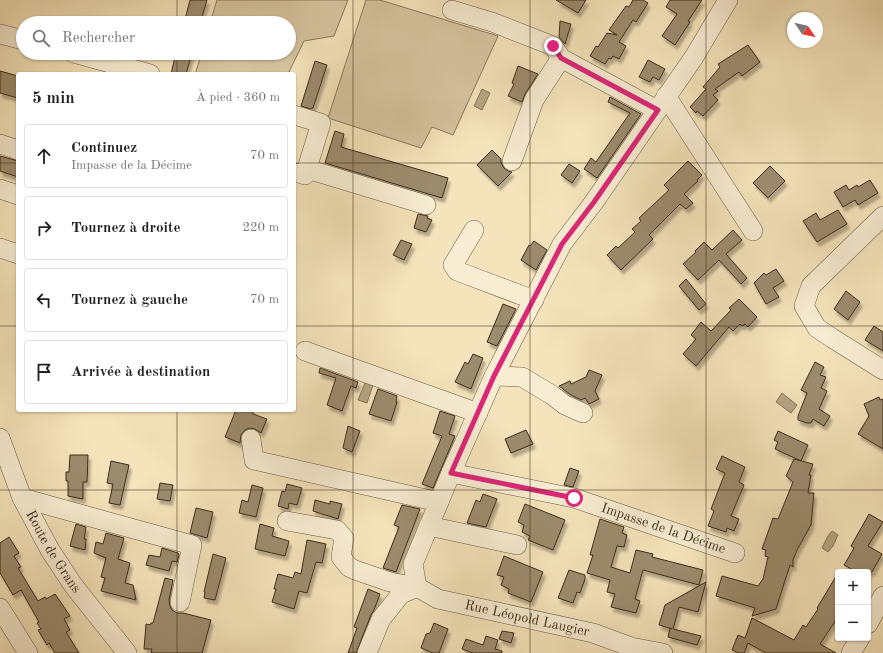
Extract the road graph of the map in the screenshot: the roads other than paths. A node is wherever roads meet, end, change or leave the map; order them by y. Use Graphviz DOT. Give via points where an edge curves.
graph roads {
  1 [pos="728,0"];
  2 [pos="452,10"];
  3 [pos="0,34"];
  4 [pos="16,38"];
  5 [pos="561,58"];
  6 [pos="99,60"];
  7 [pos="143,72"];
  8 [pos="662,103"];
  9 [pos="296,116"];
  10 [pos="0,144"];
  11 [pos="16,149"];
  12 [pos="512,161"];
  13 [pos="300,170"];
  14 [pos="0,189"];
  15 [pos="16,194"];
  16 [pos="426,205"];
  17 [pos="883,216"];
  18 [pos="474,230"];
  19 [pos="753,231"];
  20 [pos="0,248"];
  21 [pos="16,253"];
  22 [pos="0,257"];
  23 [pos="16,261"];
  24 [pos="534,300"];
  25 [pos="305,351"];
  26 [pos="883,370"];
  27 [pos="494,376"];
  28 [pos="478,413"];
  29 [pos="584,413"];
  30 [pos="0,438"];
  31 [pos="251,439"];
  32 [pos="451,473"];
  33 [pos="22,498"];
  34 [pos="439,502"];
  35 [pos="287,521"];
  36 [pos="429,526"];
  37 [pos="517,545"];
  38 [pos="735,553"];
  39 [pos="417,587"];
  40 [pos="883,596"];
  41 [pos="180,602"];
  42 [pos="0,608"];
  43 [pos="871,618"];
  44 [pos="858,641"];
  45 [pos="631,650"];
  46 [pos="28,653"];
  47 [pos="127,653"];
  48 [pos="367,653"];
  49 [pos="663,653"];
  50 [pos="851,653"];
  1 -- 8 [label="street" via="694,57"];
  2 -- 5 [label="street" via="492,22 553,46"];
  3 -- 4 [label="street"];
  5 -- 8 [label="street"];
  5 -- 12 [label="street" via="534,100"];
  6 -- 7 [label="street"];
  8 -- 19 [label="street"];
  8 -- 24 [label="street" via="562,244"];
  9 -- 13 [label="street" via="321,123"];
  10 -- 11 [label="street"];
  13 -- 16 [label="street"];
  14 -- 15 [label="street"];
  17 -- 26 [label="street" via="811,286 804,306 817,328"];
  18 -- 24 [label="street" via="453,265 456,271"];
  20 -- 21 [label="street"];
  22 -- 23 [label="street"];
  24 -- 27 [label="street"];
  25 -- 28 [label="street"];
  27 -- 28 [label="street"];
  27 -- 29 [label="street" via="522,377 565,406"];
  28 -- 32 [label="street"];
  30 -- 33 [label="street, Route de Grans"];
  31 -- 34 [label="street" via="254,460"];
  32 -- 34 [label="street"];
  32 -- 38 [label="street, Impasse de la Décime" via="574,498"];
  33 -- 41 [label="street" via="192,545"];
  33 -- 47 [label="street, Route de Grans" via="50,550 73,585"];
  34 -- 36 [label="street"];
  35 -- 39 [label="street" via="337,530 344,538 341,557 349,567 390,582"];
  36 -- 37 [label="street"];
  36 -- 39 [label="street" via="413,564"];
  39 -- 45 [label="street, Rue Léopold Laugier" via="438,600 593,633"];
  39 -- 48 [label="street" via="401,594 381,619"];
  40 -- 43 [label="street"];
  42 -- 46 [label="street"];
  44 -- 50 [label="street"];
  45 -- 49 [label="street, Rue Léopold Laugier"];
}
